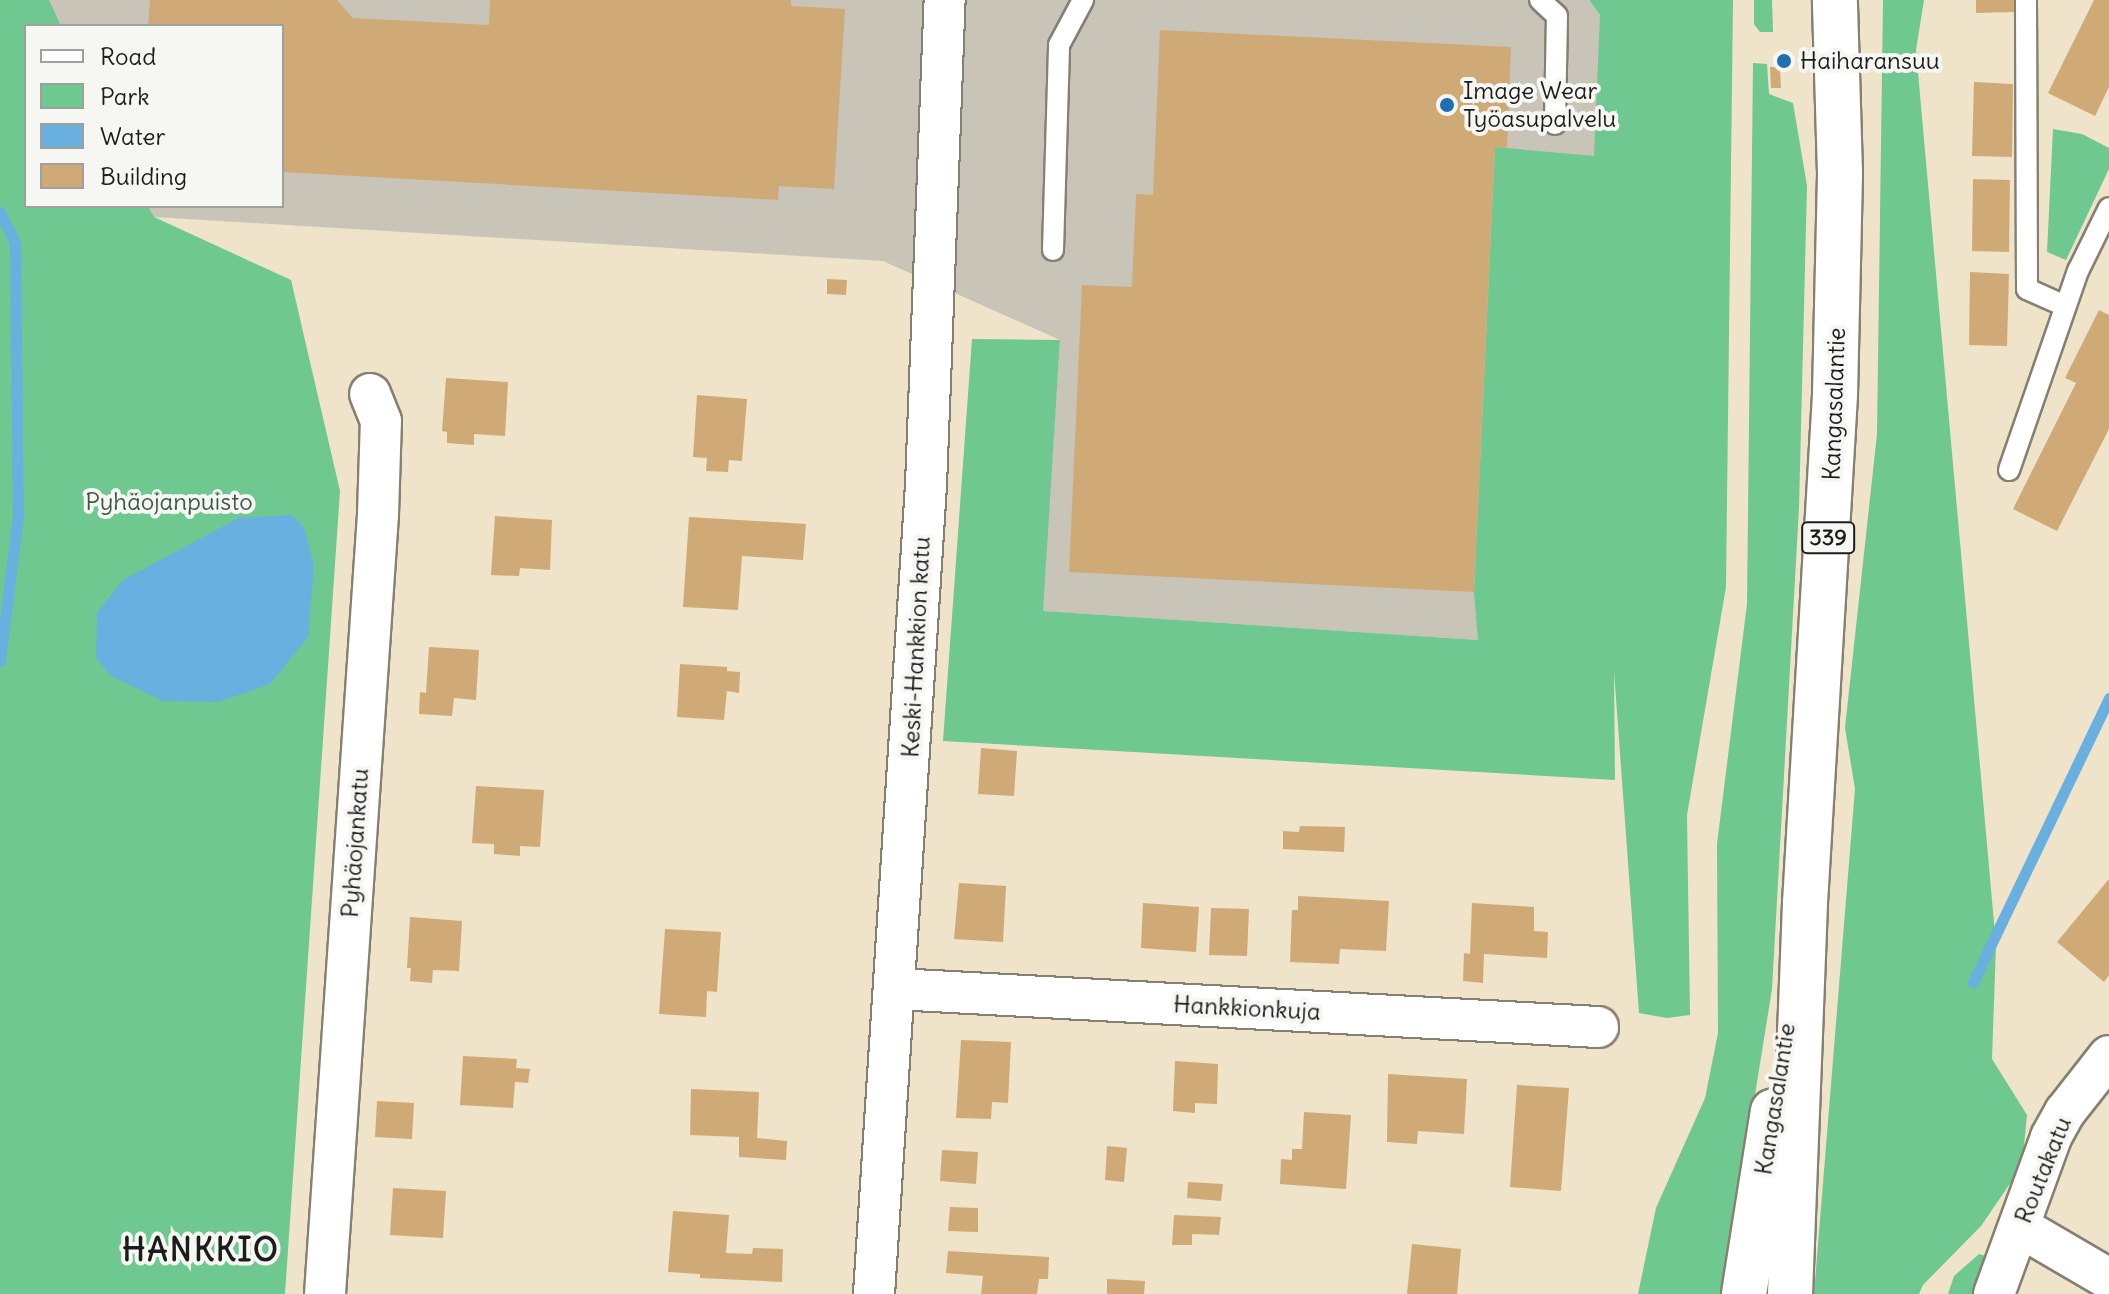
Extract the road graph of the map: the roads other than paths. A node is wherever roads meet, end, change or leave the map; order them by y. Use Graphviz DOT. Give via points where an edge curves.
graph roads {
  1 [pos="945,0"];
  2 [pos="1083,0"];
  3 [pos="1540,0"];
  4 [pos="1835,0"];
  5 [pos="2026,0"];
  6 [pos="1555,124"];
  7 [pos="2109,208"];
  8 [pos="1053,250"];
  9 [pos="2065,306"];
  10 [pos="370,394"];
  11 [pos="2009,470"];
  12 [pos="1805,903"];
  13 [pos="896,989"];
  14 [pos="1598,1027"];
  15 [pos="2109,1056"];
  16 [pos="2020,1227"];
  17 [pos="2109,1279"];
  18 [pos="325,1294"];
  19 [pos="874,1294"];
  20 [pos="1744,1294"];
  21 [pos="1790,1294"];
  22 [pos="1994,1294"];
  1 -- 13 [label="street, Keski-Hankkion katu" via="926,485"];
  2 -- 8 [label="lane" via="1059,45"];
  3 -- 6 [label="lane" via="1557,16"];
  4 -- 12 [label="main road, Kangasalantie / 339" via="1839,287"];
  5 -- 9 [label="lane" via="2027,289"];
  7 -- 9 [label="lane"];
  9 -- 11 [label="lane"];
  10 -- 18 [label="street, Pyhäojankatu" via="381,421 378,514"];
  12 -- 20 [label="main road, Kangasalantie / 339"];
  12 -- 21 [label="main road, Kangasalantie / 339"];
  13 -- 14 [label="street, Hankkionkuja"];
  13 -- 19 [label="street, Keski-Hankkion katu"];
  15 -- 16 [label="street, Routakatu" via="2051,1137"];
  16 -- 17 [label="street"];
  16 -- 22 [label="street, Routakatu"];
}
